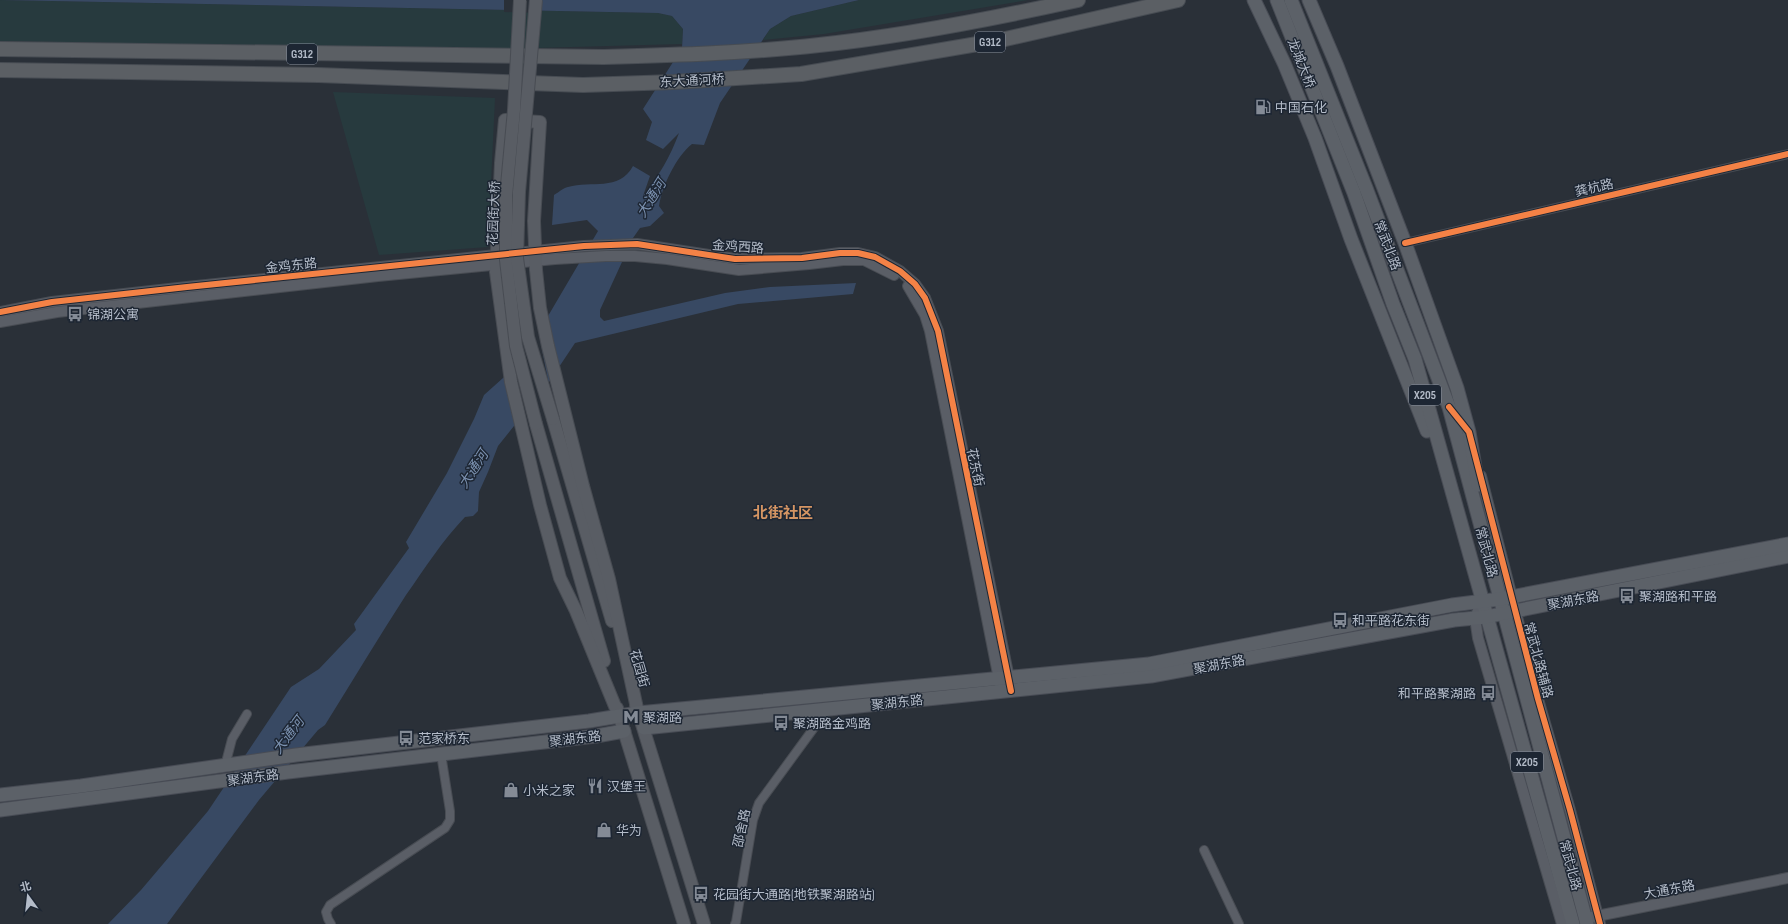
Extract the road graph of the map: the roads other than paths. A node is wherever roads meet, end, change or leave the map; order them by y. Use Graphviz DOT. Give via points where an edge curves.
graph roads {
  1 [pos="520,0"];
  2 [pos="536,0"];
  3 [pos="1078,0"];
  4 [pos="1178,0"];
  5 [pos="1254,0"];
  6 [pos="1277,0"];
  7 [pos="1291,0"];
  8 [pos="1309,0"];
  9 [pos="0,49"];
  10 [pos="0,70"];
  11 [pos="1788,154"];
  12 [pos="1360,191"];
  13 [pos="1405,243"];
  14 [pos="584,246"];
  15 [pos="535,256"];
  16 [pos="579,257"];
  17 [pos="496,260"];
  18 [pos="888,267"];
  19 [pos="0,312"];
  20 [pos="0,322"];
  21 [pos="1449,407"];
  22 [pos="553,419"];
  23 [pos="1470,432"];
  24 [pos="1450,487"];
  25 [pos="1788,544"];
  26 [pos="1788,556"];
  27 [pos="1489,558"];
  28 [pos="1506,598"];
  29 [pos="1482,600"];
  30 [pos="1509,612"];
  31 [pos="1480,617"];
  32 [pos="1004,677"];
  33 [pos="1007,691"];
  34 [pos="827,710"];
  35 [pos="638,712"];
  36 [pos="247,714"];
  37 [pos="619,716"];
  38 [pos="644,728"];
  39 [pos="624,730"];
  40 [pos="441,754"];
  41 [pos="230,766"];
  42 [pos="0,794"];
  43 [pos="0,810"];
  44 [pos="1204,850"];
  45 [pos="1788,878"];
  46 [pos="1592,921"];
  47 [pos="1564,923"];
  48 [pos="332,924"];
  49 [pos="684,924"];
  50 [pos="704,924"];
  51 [pos="735,924"];
  52 [pos="1239,924"];
  1 -- 37 [label="main road, 花园街大桥, bridge" via="506,196 506,260 516,346"];
  2 -- 22 [label="main road, 花园街大桥, bridge" via="519,192 517,258 528,337"];
  3 -- 9 [label="highway, 东大通河桥 / G312" via="996,18 819,45 695,54 604,57"];
  4 -- 10 [label="highway, 东大通河桥 / G312" via="1001,40 801,74 674,82 583,85 318,75"];
  5 -- 24 [label="main road" via="1315,138 1351,239"];
  6 -- 12 [label="main road, 龙城大桥"];
  7 -- 12 [label="main road, 龙城大桥"];
  8 -- 13 [label="main road"];
  11 -- 13 [label="street, 龚杭路"];
  12 -- 21 [label="main road, 常武北路 / X205"];
  12 -- 24 [label="main road, 常武北路 / X205" via="1393,304 1415,359"];
  13 -- 23 [label="main road" via="1457,388"];
  14 -- 15 [label="street, 金鸡东路"];
  14 -- 18 [label="street, 金鸡西路" via="637,244 735,259 802,258 858,253 875,257"];
  15 -- 16 [label="street, 金鸡东路"];
  15 -- 17 [label="street, 金鸡东路"];
  15 -- 17 [label="main road" via="535,193 540,122 505,120"];
  15 -- 35 [label="main road" via="540,308 593,522 610,579"];
  16 -- 18 [label="street, 金鸡西路" via="635,256 739,270 843,260 864,260"];
  17 -- 19 [label="street, 金鸡东路" via="52,302"];
  17 -- 20 [label="street, 金鸡东路" via="370,277 65,311"];
  17 -- 37 [label="main road" via="508,369 560,578"];
  18 -- 32 [label="street, 花东街" via="900,270 915,284 925,298 938,331"];
  21 -- 23 [label="street"];
  21 -- 27 [label="main road, 常武北路 / X205"];
  22 -- 35 [label="main road, 花园街"];
  23 -- 27 [label="main road"];
  23 -- 28 [label="street"];
  24 -- 29 [label="main road, 常武北路 / X205"];
  25 -- 28 [label="main road, 聚湖东路"];
  26 -- 30 [label="main road, 聚湖东路"];
  27 -- 28 [label="main road, 常武北路 / X205"];
  28 -- 29 [label="main road, 聚湖东路"];
  28 -- 30 [label="main road, 常武北路 / X205"];
  29 -- 31 [label="main road, 常武北路 / X205"];
  29 -- 32 [label="main road, 聚湖东路" via="1149,664"];
  30 -- 31 [label="main road, 聚湖东路"];
  30 -- 46 [label="main road, 常武北路 / X205"];
  31 -- 33 [label="main road, 聚湖东路" via="1151,676"];
  31 -- 47 [label="main road, 常武北路 / X205"];
  32 -- 33 [label="street, 花东街"];
  32 -- 35 [label="main road, 聚湖东路"];
  33 -- 34 [label="main road, 聚湖东路"];
  34 -- 38 [label="main road, 聚湖东路"];
  34 -- 51 [label="street, 邵舍路" via="759,804 753,820"];
  35 -- 37 [label="main road, 聚湖东路"];
  35 -- 38 [label="main road, 花园街"];
  36 -- 41 [label="street" via="232,739"];
  37 -- 39 [label="main road"];
  37 -- 41 [label="main road, 聚湖东路" via="296,755"];
  38 -- 39 [label="main road, 聚湖东路"];
  38 -- 50 [label="main road, 花园街"];
  39 -- 40 [label="main road, 聚湖东路" via="596,736"];
  39 -- 49 [label="main road"];
  40 -- 43 [label="main road, 聚湖东路"];
  40 -- 48 [label="street" via="450,811 450,820 445,828 330,905 326,912"];
  41 -- 42 [label="main road, 聚湖东路"];
  44 -- 52 [label="street"];
  45 -- 46 [label="street, 大通东路"];
  46 -- 47 [label="street, 大通东路"];
}
